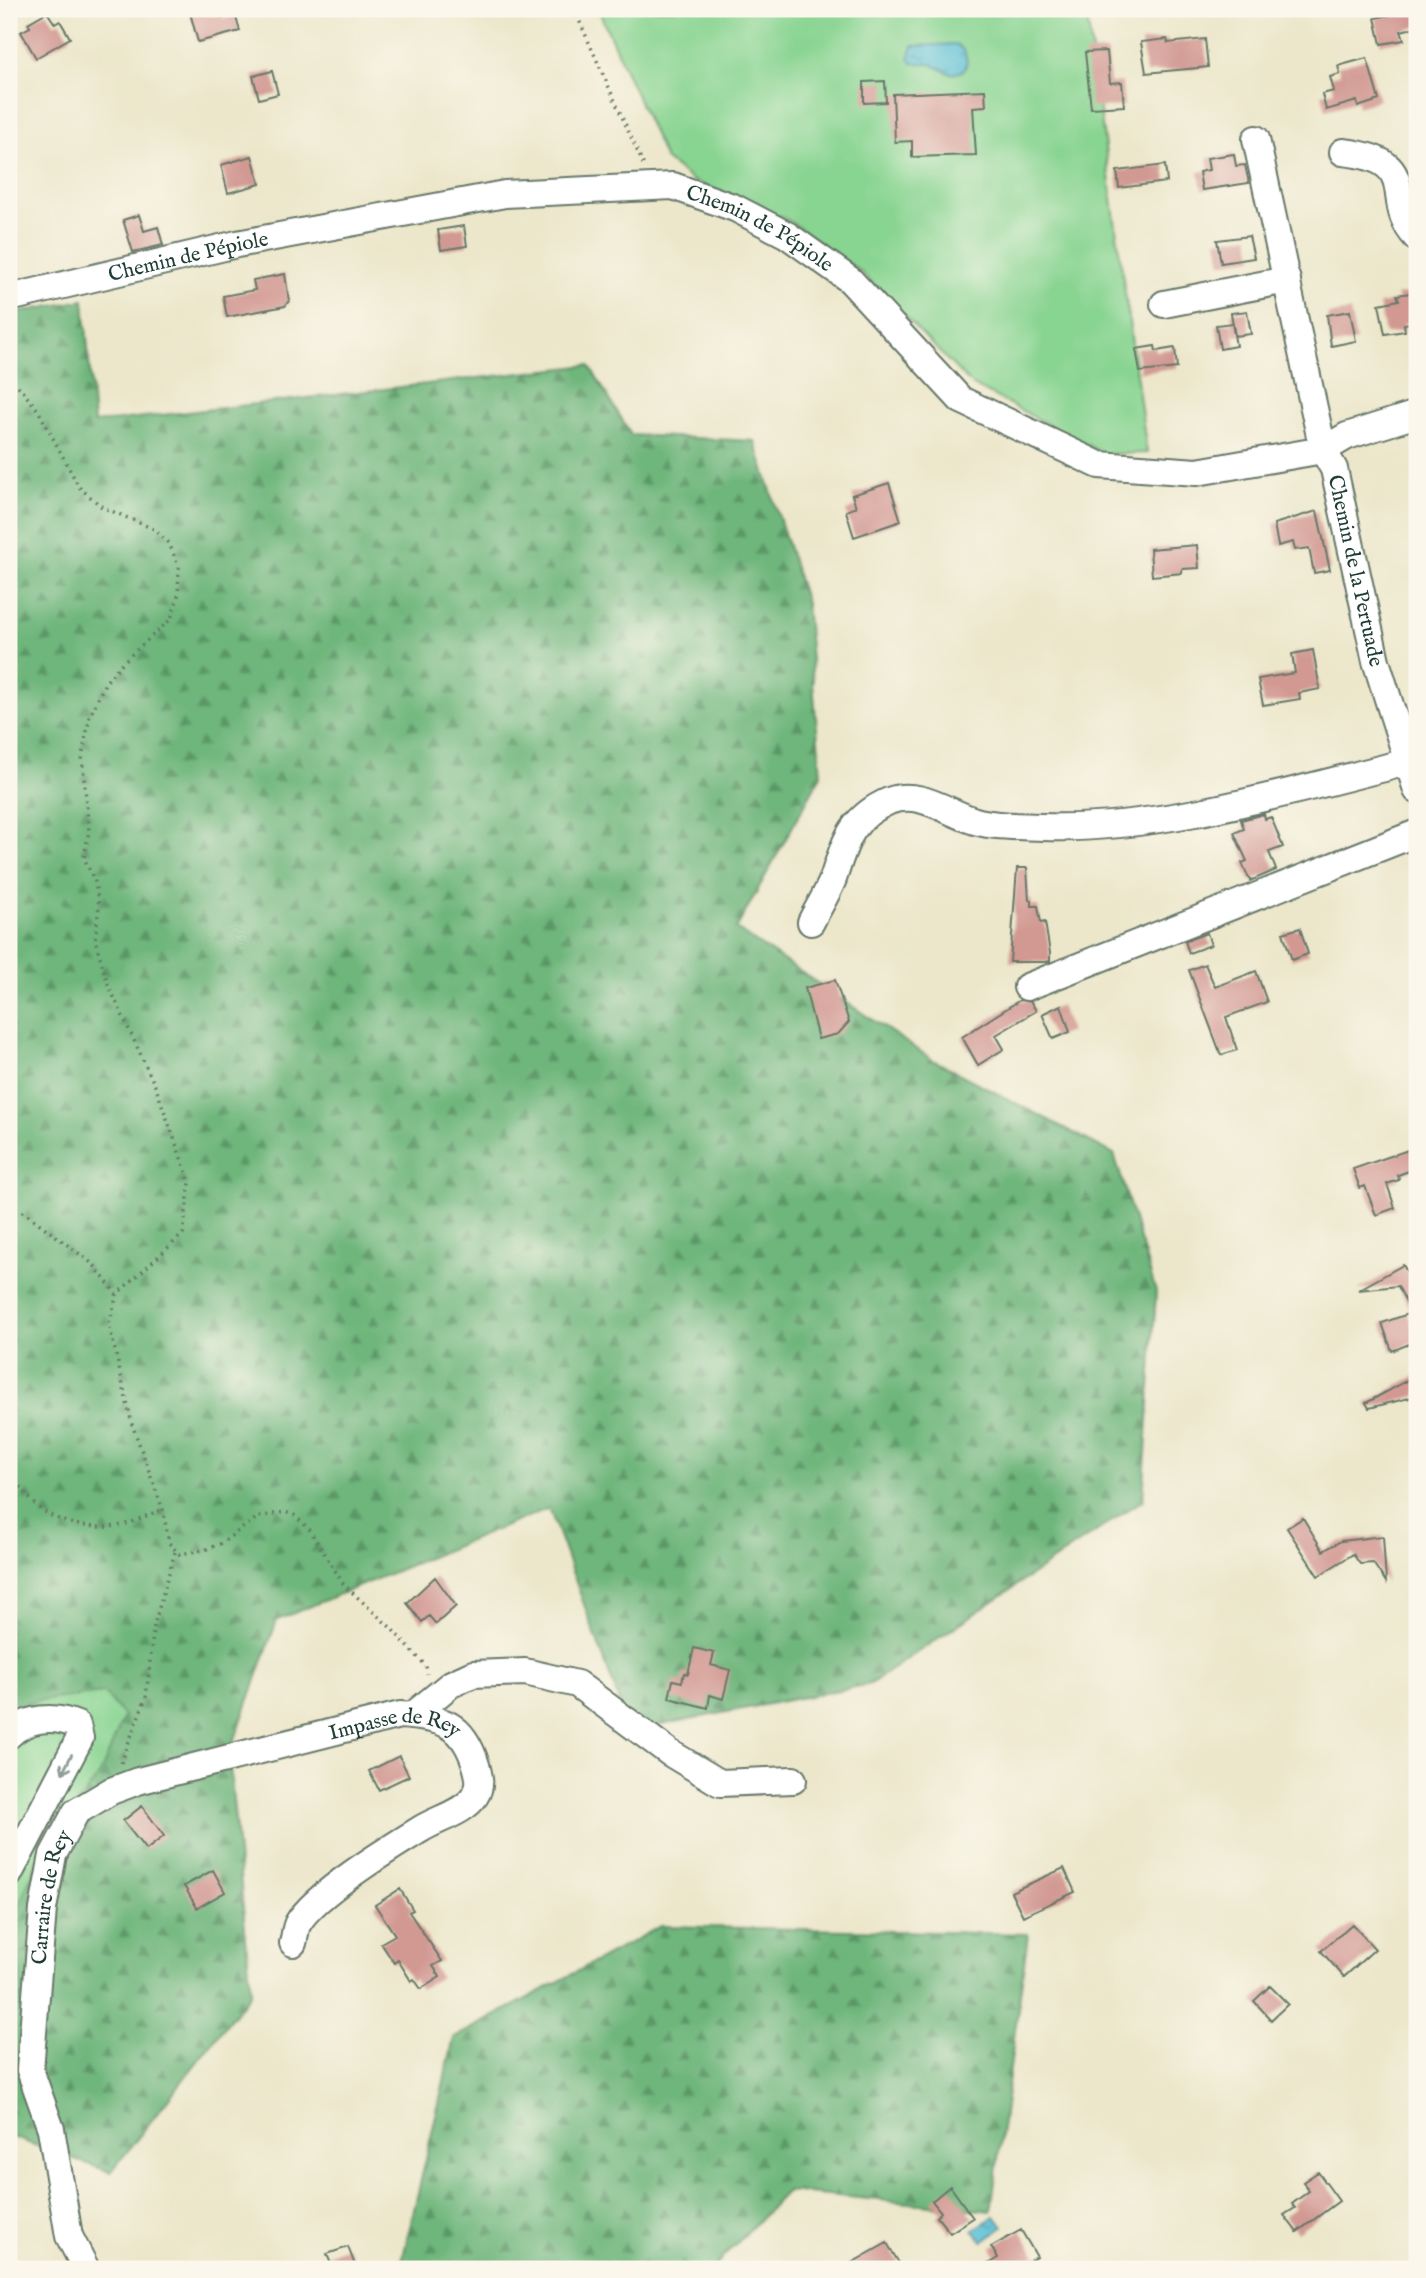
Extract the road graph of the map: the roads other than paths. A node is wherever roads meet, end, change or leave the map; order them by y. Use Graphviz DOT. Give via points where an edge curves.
graph roads {
  1 [pos="1256,139"];
  2 [pos="1343,152"];
  3 [pos="1417,239"];
  4 [pos="1287,280"];
  5 [pos="9,298"];
  6 [pos="1164,304"];
  7 [pos="1417,414"];
  8 [pos="1323,450"];
  9 [pos="1408,762"];
  10 [pos="1417,790"];
  11 [pos="1417,832"];
  12 [pos="811,922"];
  13 [pos="1027,987"];
  14 [pos="421,1709"];
  15 [pos="9,1735"];
  16 [pos="793,1780"];
  17 [pos="111,1791"];
  18 [pos="9,1874"];
  19 [pos="293,1943"];
  20 [pos="86,2269"];
  1 -- 4 [label="street"];
  2 -- 3 [label="street" via="1362,154 1395,173 1407,222"];
  4 -- 6 [label="street"];
  4 -- 8 [label="street"];
  5 -- 8 [label="street, Chemin de Pépiole" via="237,244 505,194 673,186 735,208 787,235 850,280 961,400 1098,465 1197,472"];
  7 -- 8 [label="street, Chemin de la Pertuade" via="1347,436"];
  8 -- 9 [label="street, Chemin de la Pertuade" via="1334,469 1376,661"];
  9 -- 10 [label="street, Chemin de la Pertuade"];
  9 -- 12 [label="street" via="1200,810 1098,825 1044,827 974,821 933,803 892,800 864,817 846,837 832,882"];
  11 -- 13 [label="street"];
  14 -- 16 [label="street" via="451,1684 473,1674 525,1672 577,1684 670,1753 720,1783"];
  14 -- 17 [label="street, Impasse de Rey"];
  14 -- 19 [label="street, Impasse de Rey" via="460,1730 469,1742 481,1780 476,1795 323,1896 298,1923"];
  15 -- 18 [label="street, one-way" via="19,1726 58,1717 77,1725 80,1738"];
  17 -- 20 [label="street, Carraire de Rey" via="76,1812 53,1855 43,1909 30,2065 51,2129 69,2236"];
}
